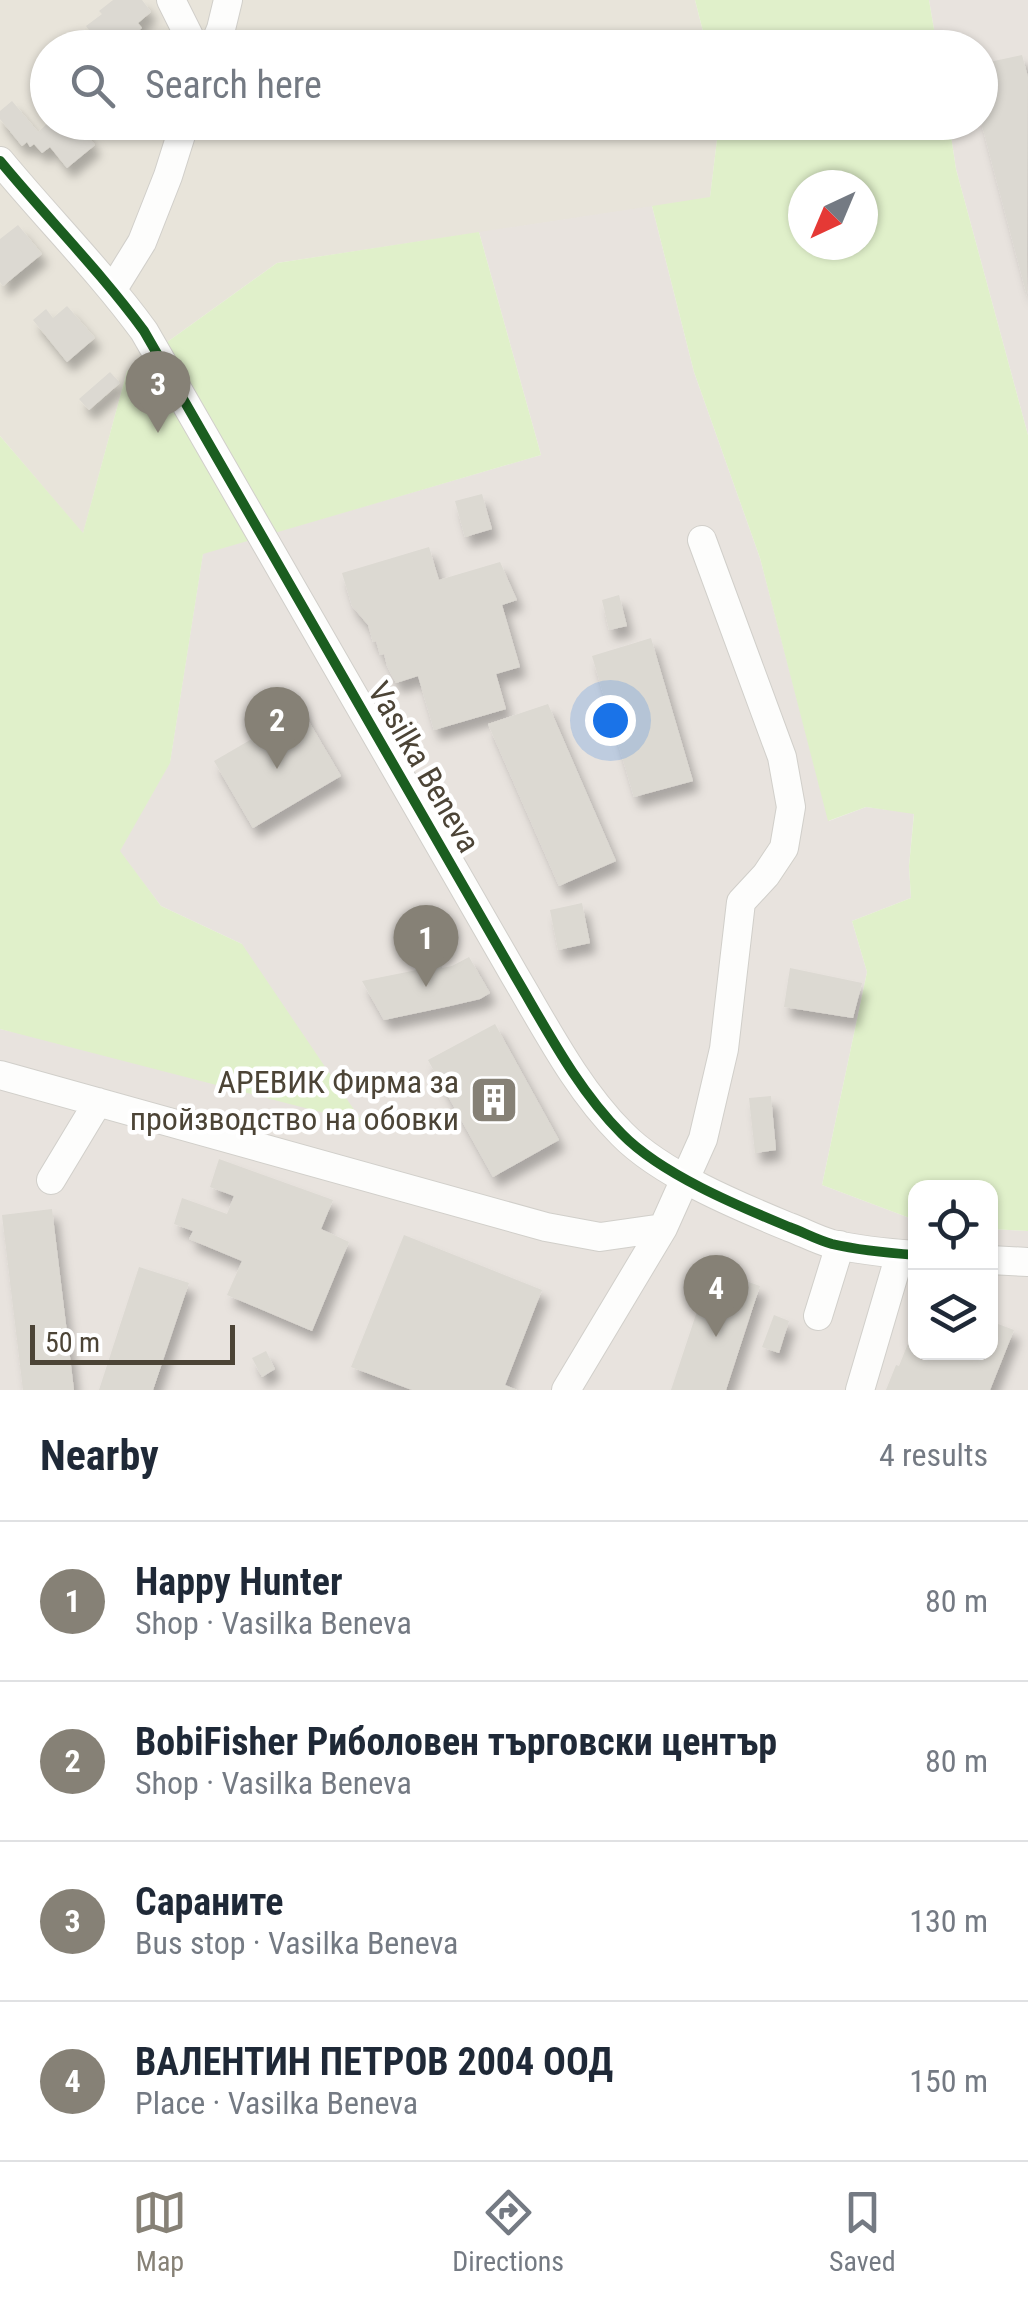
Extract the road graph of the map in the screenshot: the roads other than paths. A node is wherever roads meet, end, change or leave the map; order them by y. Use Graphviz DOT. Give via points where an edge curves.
graph roads {
  1 [pos="171,0"];
  2 [pos="228,0"];
  3 [pos="186,30"];
  4 [pos="218,30"];
  5 [pos="179,140"];
  6 [pos="0,161"];
  7 [pos="113,289"];
  8 [pos="702,540"];
  9 [pos="0,1075"];
  10 [pos="98,1102"];
  11 [pos="687,1179"];
  12 [pos="52,1180"];
  13 [pos="663,1228"];
  14 [pos="840,1245"];
  15 [pos="908,1254"];
  16 [pos="998,1260"];
  17 [pos="1028,1262"];
  18 [pos="818,1316"];
  19 [pos="566,1390"];
  20 [pos="860,1390"];
  1 -- 3 [label="street"];
  2 -- 4 [label="street"];
  5 -- 7 [label="street" via="142,242"];
  6 -- 7 [label="street, Vasilka Beneva"];
  7 -- 11 [label="street, Vasilka Beneva" via="163,363 568,1064 624,1136"];
  8 -- 11 [label="street" via="782,757 791,807 784,848 741,902 724,1050"];
  9 -- 10 [label="street"];
  10 -- 12 [label="street"];
  10 -- 13 [label="street" via="546,1227 600,1237"];
  11 -- 13 [label="street"];
  11 -- 14 [label="street, Vasilka Beneva"];
  13 -- 19 [label="street"];
  14 -- 15 [label="street, Vasilka Beneva"];
  14 -- 18 [label="street"];
  15 -- 20 [label="street"];
  16 -- 17 [label="street"];
}
